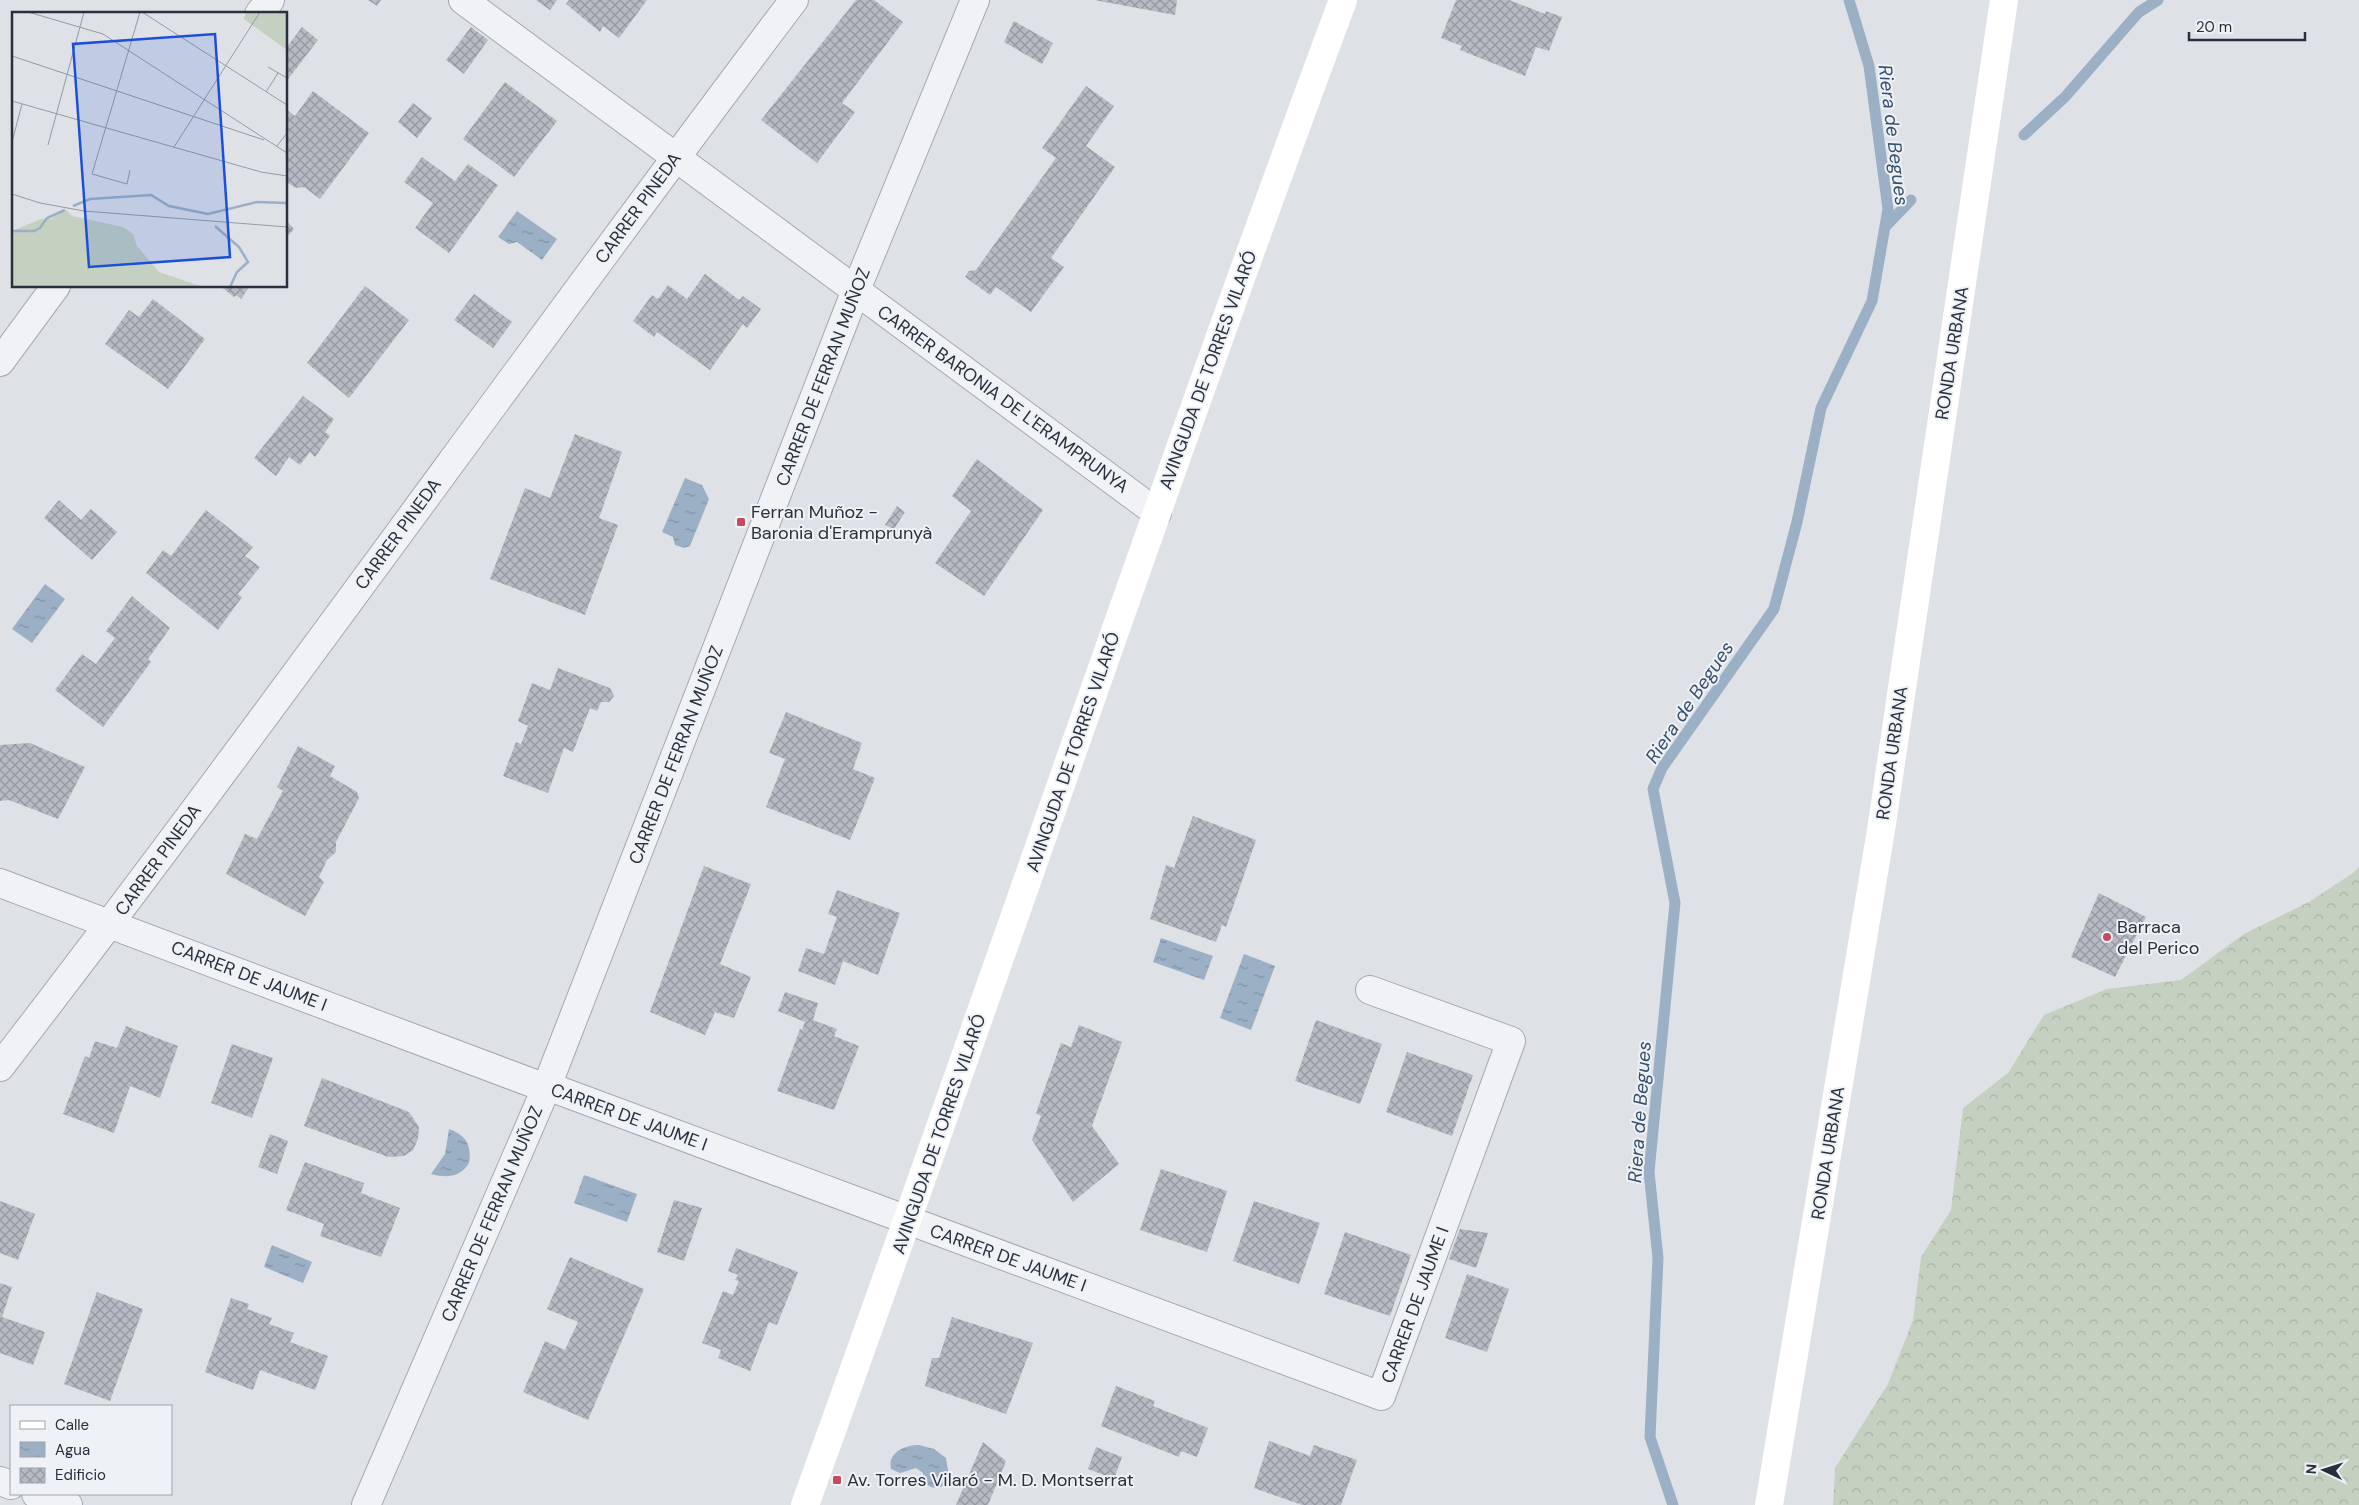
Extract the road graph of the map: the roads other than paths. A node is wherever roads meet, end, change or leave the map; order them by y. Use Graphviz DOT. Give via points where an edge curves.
graph roads {
  1 [pos="270,0"];
  2 [pos="462,0"];
  3 [pos="794,0"];
  4 [pos="975,0"];
  5 [pos="1343,0"];
  6 [pos="2004,0"];
  7 [pos="261,12"];
  8 [pos="675,157"];
  9 [pos="55,288"];
  10 [pos="856,290"];
  11 [pos="0,362"];
  12 [pos="1157,513"];
  13 [pos="0,883"];
  14 [pos="111,924"];
  15 [pos="1370,990"];
  16 [pos="0,1067"];
  17 [pos="547,1086"];
  18 [pos="909,1220"];
  19 [pos="39,1495"];
  20 [pos="68,1505"];
  21 [pos="366,1505"];
  22 [pos="805,1505"];
  23 [pos="1769,1505"];
  1 -- 7 [label="street"];
  2 -- 8 [label="street, CARRER BARONIA DE L'ERAMPRUNYA"];
  3 -- 8 [label="street, CARRER PINEDA"];
  4 -- 10 [label="street, CARRER DE FERRAN MUÑOZ"];
  5 -- 12 [label="street, AVINGUDA DE TORRES VILARÓ"];
  6 -- 23 [label="street, RONDA URBANA" via="1880,840"];
  8 -- 10 [label="street, CARRER BARONIA DE L'ERAMPRUNYA"];
  8 -- 14 [label="street, CARRER PINEDA"];
  9 -- 11 [label="street"];
  10 -- 12 [label="street, CARRER BARONIA DE L'ERAMPRUNYA"];
  10 -- 17 [label="street, CARRER DE FERRAN MUÑOZ"];
  12 -- 18 [label="street, AVINGUDA DE TORRES VILARÓ"];
  13 -- 14 [label="street, CARRER DE JAUME I"];
  14 -- 16 [label="street, CARRER PINEDA"];
  14 -- 17 [label="street, CARRER DE JAUME I" via="534,1084"];
  15 -- 18 [label="street, CARRER DE JAUME I" via="1511,1041 1381,1396"];
  17 -- 18 [label="street, CARRER DE JAUME I"];
  17 -- 21 [label="street, CARRER DE FERRAN MUÑOZ"];
  18 -- 22 [label="street, AVINGUDA DE TORRES VILARÓ"];
  19 -- 20 [label="street"];
}
